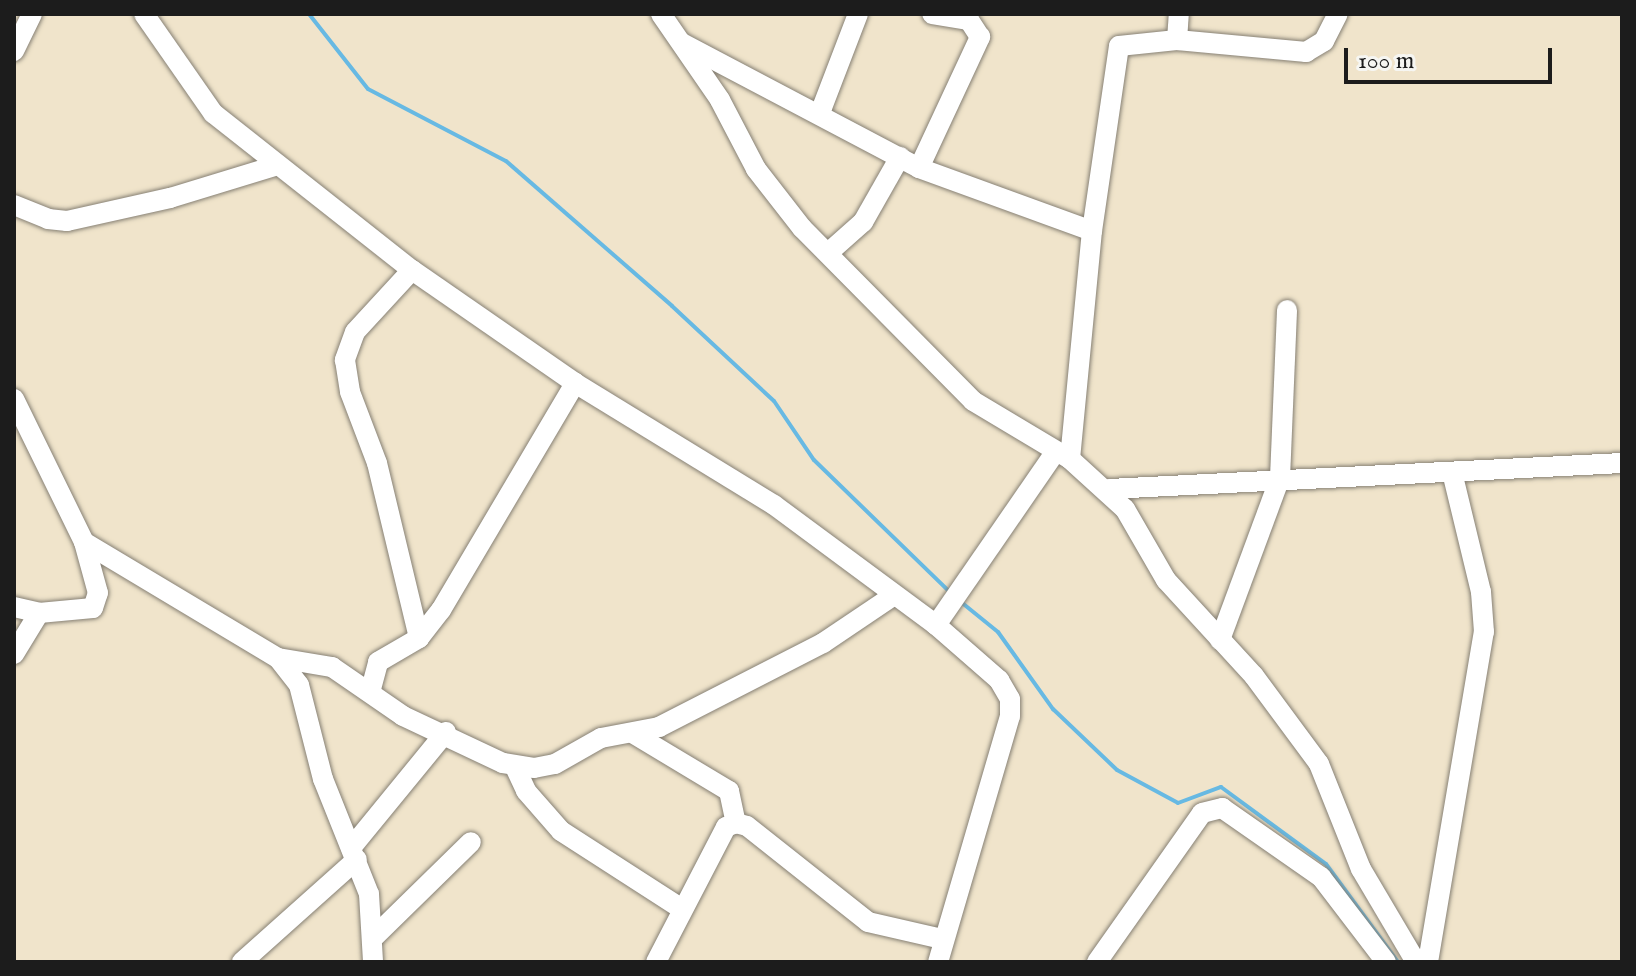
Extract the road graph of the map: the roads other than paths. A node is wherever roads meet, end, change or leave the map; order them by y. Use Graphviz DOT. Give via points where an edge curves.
graph roads {
  1 [pos="32,14"];
  2 [pos="144,14"];
  3 [pos="661,14"];
  4 [pos="858,14"];
  5 [pos="932,14"];
  6 [pos="1179,14"];
  7 [pos="1338,14"];
  8 [pos="1177,40"];
  9 [pos="681,42"];
  10 [pos="14,51"];
  11 [pos="820,113"];
  12 [pos="900,157"];
  13 [pos="278,165"];
  14 [pos="919,168"];
  15 [pos="14,205"];
  16 [pos="1092,231"];
  17 [pos="828,253"];
  18 [pos="412,270"];
  19 [pos="1287,310"];
  20 [pos="575,383"];
  21 [pos="14,399"];
  22 [pos="1063,455"];
  23 [pos="1622,463"];
  24 [pos="1452,472"];
  25 [pos="1280,478"];
  26 [pos="1109,489"];
  27 [pos="84,542"];
  28 [pos="893,596"];
  29 [pos="14,607"];
  30 [pos="39,613"];
  31 [pos="936,625"];
  32 [pos="419,638"];
  33 [pos="1220,640"];
  34 [pos="14,654"];
  35 [pos="278,658"];
  36 [pos="371,689"];
  37 [pos="446,732"];
  38 [pos="634,734"];
  39 [pos="515,767"];
  40 [pos="736,823"];
  41 [pos="471,842"];
  42 [pos="354,854"];
  43 [pos="1381,905"];
  44 [pos="682,909"];
  45 [pos="1358,923"];
  46 [pos="375,936"];
  47 [pos="942,939"];
  48 [pos="242,962"];
  49 [pos="373,962"];
  50 [pos="656,962"];
  51 [pos="938,962"];
  52 [pos="1097,962"];
  53 [pos="1386,962"];
  54 [pos="1416,962"];
  55 [pos="1428,962"];
  1 -- 10 [label="street"];
  2 -- 13 [label="street" via="213,113"];
  3 -- 9 [label="street"];
  4 -- 11 [label="street"];
  5 -- 14 [label="street" via="969,20 980,37"];
  6 -- 8 [label="street"];
  7 -- 8 [label="street" via="1324,41 1306,52"];
  8 -- 16 [label="street" via="1119,46"];
  9 -- 11 [label="street"];
  9 -- 17 [label="street" via="773,194"];
  11 -- 12 [label="street"];
  12 -- 14 [label="street"];
  12 -- 17 [label="street" via="863,222"];
  13 -- 15 [label="street" via="170,198 67,221"];
  13 -- 18 [label="street"];
  14 -- 16 [label="street"];
  16 -- 22 [label="street"];
  17 -- 22 [label="street" via="973,401"];
  18 -- 20 [label="street"];
  18 -- 32 [label="street" via="355,332 345,360 350,392 377,463"];
  19 -- 25 [label="street"];
  20 -- 28 [label="street" via="774,505"];
  20 -- 32 [label="street" via="441,610"];
  21 -- 27 [label="street"];
  22 -- 26 [label="street"];
  22 -- 31 [label="street"];
  23 -- 24 [label="street"];
  24 -- 25 [label="street"];
  24 -- 55 [label="street" via="1481,592 1484,632"];
  25 -- 26 [label="street"];
  25 -- 33 [label="street"];
  26 -- 33 [label="street" via="1166,580"];
  27 -- 30 [label="street" via="98,593 93,608"];
  27 -- 35 [label="street"];
  28 -- 31 [label="street"];
  28 -- 38 [label="street" via="786,663 659,727"];
  29 -- 30 [label="street"];
  30 -- 34 [label="street"];
  31 -- 47 [label="street" via="999,680 1010,699 1010,716"];
  32 -- 36 [label="street" via="378,662"];
  33 -- 43 [label="street" via="1262,686 1319,764"];
  35 -- 36 [label="street" via="332,667"];
  35 -- 42 [label="street" via="299,685 323,779"];
  36 -- 37 [label="street" via="403,716"];
  37 -- 39 [label="street"];
  37 -- 42 [label="street"];
  38 -- 39 [label="street" via="601,738 555,764"];
  38 -- 40 [label="street" via="729,791"];
  39 -- 44 [label="street" via="526,791 561,831"];
  40 -- 44 [label="street" via="726,827"];
  40 -- 47 [label="street" via="747,826 868,922"];
  41 -- 46 [label="street"];
  42 -- 46 [label="street"];
  42 -- 48 [label="street"];
  43 -- 45 [label="street"];
  43 -- 54 [label="street"];
  44 -- 50 [label="street"];
  45 -- 52 [label="street" via="1321,877 1228,809 1215,808 1202,813"];
  45 -- 53 [label="street"];
  46 -- 49 [label="street"];
  47 -- 51 [label="street"];
}
